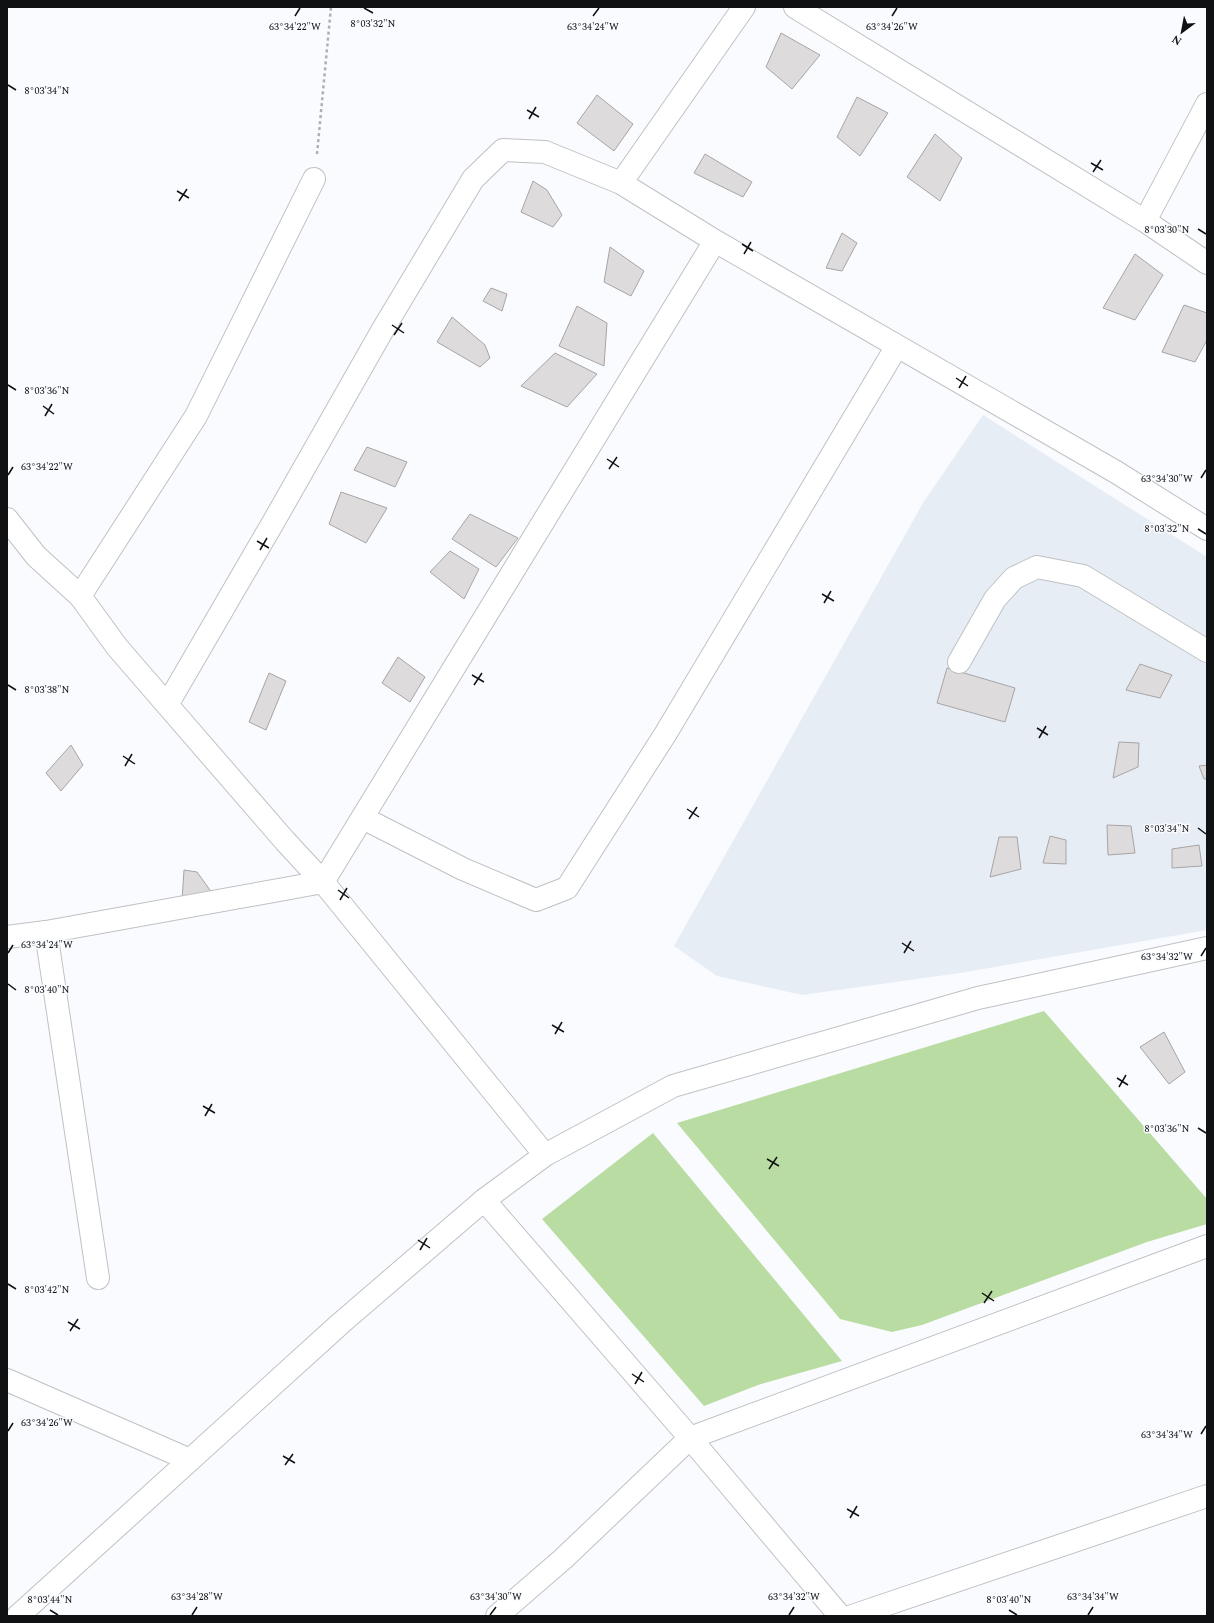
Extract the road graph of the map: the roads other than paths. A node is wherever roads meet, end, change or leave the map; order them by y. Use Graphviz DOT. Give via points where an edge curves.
graph roads {
  1 [pos="744,7"];
  2 [pos="795,7"];
  3 [pos="1207,104"];
  4 [pos="314,179"];
  5 [pos="621,183"];
  6 [pos="1145,221"];
  7 [pos="714,241"];
  8 [pos="1207,263"];
  9 [pos="897,346"];
  10 [pos="7,519"];
  11 [pos="1207,529"];
  12 [pos="80,596"];
  13 [pos="1207,651"];
  14 [pos="959,662"];
  15 [pos="167,705"];
  16 [pos="363,818"];
  17 [pos="323,882"];
  18 [pos="46,932"];
  19 [pos="7,937"];
  20 [pos="1207,948"];
  21 [pos="545,1155"];
  22 [pos="484,1200"];
  23 [pos="1207,1246"];
  24 [pos="98,1278"];
  25 [pos="7,1380"];
  26 [pos="690,1438"];
  27 [pos="190,1460"];
  28 [pos="1207,1496"];
  29 [pos="18,1616"];
  30 [pos="497,1616"];
  31 [pos="840,1616"];
  32 [pos="852,1616"];
  1 -- 5 [label="street"];
  2 -- 6 [label="street"];
  3 -- 6 [label="street"];
  4 -- 12 [label="street" via="196,416"];
  5 -- 7 [label="street"];
  5 -- 15 [label="street" via="545,152 503,150 473,179 382,331"];
  6 -- 8 [label="street"];
  7 -- 9 [label="street"];
  7 -- 16 [label="street"];
  9 -- 11 [label="street" via="1116,472"];
  9 -- 16 [label="street" via="666,733 567,888 536,900 463,869"];
  10 -- 12 [label="street" via="36,556"];
  12 -- 15 [label="street" via="117,647"];
  13 -- 14 [label="street" via="1083,576 1038,568 1014,578 995,599"];
  15 -- 17 [label="street"];
  16 -- 17 [label="street"];
  17 -- 18 [label="street"];
  17 -- 21 [label="street"];
  18 -- 19 [label="street"];
  18 -- 24 [label="street"];
  20 -- 21 [label="street" via="978,998 673,1086"];
  21 -- 22 [label="street"];
  22 -- 26 [label="street"];
  22 -- 27 [label="street" via="341,1323"];
  23 -- 26 [label="street"];
  25 -- 27 [label="street"];
  26 -- 30 [label="street" via="563,1559"];
  26 -- 31 [label="street"];
  27 -- 29 [label="street"];
  28 -- 32 [label="street"];
}
